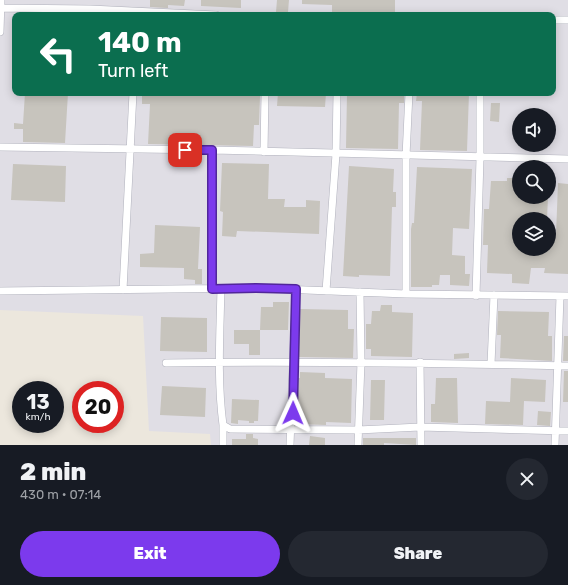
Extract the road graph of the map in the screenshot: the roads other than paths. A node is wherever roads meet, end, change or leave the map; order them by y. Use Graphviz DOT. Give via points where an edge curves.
graph roads {
  1 [pos="1,0"];
  2 [pos="0,8"];
  3 [pos="110,12"];
  4 [pos="556,20"];
  5 [pos="568,20"];
  6 [pos="0,32"];
  7 [pos="134,96"];
  8 [pos="265,96"];
  9 [pos="337,96"];
  10 [pos="409,96"];
  11 [pos="480,96"];
  12 [pos="0,147"];
  13 [pos="130,149"];
  14 [pos="212,150"];
  15 [pos="264,152"];
  16 [pos="336,154"];
  17 [pos="406,156"];
  18 [pos="480,158"];
  19 [pos="568,159"];
  20 [pos="221,288"];
  21 [pos="212,289"];
  22 [pos="296,289"];
  23 [pos="123,290"];
  24 [pos="0,291"];
  25 [pos="326,291"];
  26 [pos="360,292"];
  27 [pos="406,294"];
  28 [pos="494,295"];
  29 [pos="476,296"];
  30 [pos="560,296"];
  31 [pos="568,296"];
  32 [pos="220,362"];
  33 [pos="294,362"];
  34 [pos="361,362"];
  35 [pos="420,362"];
  36 [pos="166,363"];
  37 [pos="491,364"];
  38 [pos="558,366"];
  39 [pos="568,366"];
  40 [pos="223,424"];
  41 [pos="420,427"];
  42 [pos="291,429"];
  43 [pos="358,430"];
  44 [pos="555,431"];
  45 [pos="568,431"];
  46 [pos="223,445"];
  47 [pos="290,445"];
  48 [pos="358,445"];
  49 [pos="421,445"];
  50 [pos="555,445"];
  1 -- 2 [label="street"];
  2 -- 3 [label="street"];
  2 -- 6 [label="street"];
  4 -- 5 [label="street"];
  7 -- 13 [label="street"];
  8 -- 15 [label="street"];
  9 -- 16 [label="street"];
  10 -- 17 [label="street"];
  11 -- 18 [label="street"];
  12 -- 13 [label="street"];
  13 -- 14 [label="street"];
  13 -- 23 [label="street"];
  14 -- 15 [label="street"];
  14 -- 21 [label="street"];
  15 -- 16 [label="street"];
  16 -- 17 [label="street"];
  16 -- 25 [label="street"];
  17 -- 18 [label="street"];
  17 -- 27 [label="street"];
  18 -- 19 [label="street"];
  18 -- 29 [label="street"];
  20 -- 21 [label="street"];
  20 -- 22 [label="street"];
  20 -- 32 [label="street"];
  21 -- 23 [label="street"];
  22 -- 25 [label="street"];
  22 -- 33 [label="street"];
  23 -- 24 [label="street"];
  25 -- 26 [label="street"];
  26 -- 27 [label="street"];
  26 -- 34 [label="street"];
  27 -- 29 [label="street"];
  28 -- 29 [label="street"];
  28 -- 30 [label="street"];
  28 -- 37 [label="street"];
  30 -- 31 [label="street"];
  30 -- 38 [label="street"];
  32 -- 33 [label="street"];
  32 -- 36 [label="street"];
  32 -- 40 [label="street"];
  33 -- 34 [label="street"];
  33 -- 42 [label="street"];
  34 -- 35 [label="street"];
  34 -- 43 [label="street"];
  35 -- 37 [label="street"];
  35 -- 41 [label="street"];
  37 -- 38 [label="street"];
  38 -- 39 [label="street"];
  38 -- 44 [label="street"];
  40 -- 42 [label="street" via="230,429"];
  40 -- 46 [label="street"];
  41 -- 43 [label="street"];
  41 -- 44 [label="street"];
  41 -- 49 [label="street"];
  42 -- 43 [label="street"];
  42 -- 47 [label="street"];
  43 -- 48 [label="street"];
  44 -- 45 [label="street"];
  44 -- 50 [label="street"];
}
